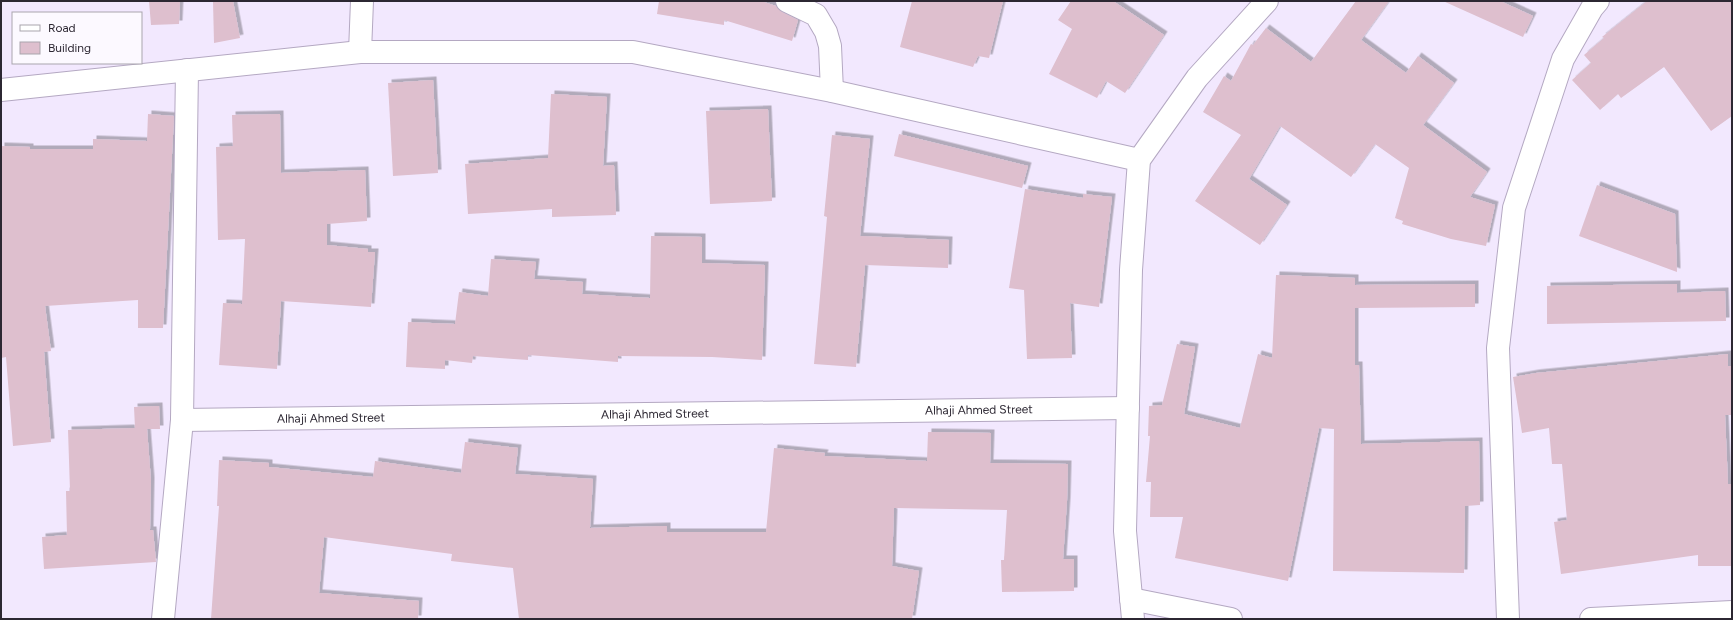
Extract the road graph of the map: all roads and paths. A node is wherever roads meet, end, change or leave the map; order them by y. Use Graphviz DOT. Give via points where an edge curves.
graph roads {
  1 [pos="362,1"];
  2 [pos="787,1"];
  3 [pos="1267,1"];
  4 [pos="1598,1"];
  5 [pos="360,52"];
  6 [pos="187,70"];
  7 [pos="1,90"];
  8 [pos="832,92"];
  9 [pos="1139,160"];
  10 [pos="1128,408"];
  11 [pos="182,420"];
  12 [pos="1132,609"];
  13 [pos="1732,612"];
  14 [pos="163,619"];
  15 [pos="1230,619"];
  16 [pos="1508,619"];
  17 [pos="1591,619"];
  1 -- 5 [label="street"];
  2 -- 8 [label="street" via="816,15 826,32 830,46"];
  3 -- 9 [label="street" via="1197,78"];
  4 -- 16 [label="street" via="1564,59 1514,208 1498,348"];
  5 -- 6 [label="street"];
  5 -- 8 [label="street" via="634,52"];
  6 -- 7 [label="street"];
  6 -- 11 [label="street"];
  8 -- 9 [label="street"];
  9 -- 10 [label="street" via="1130,270"];
  10 -- 11 [label="street, Alhaji Ahmed Street"];
  10 -- 12 [label="street" via="1125,531"];
  11 -- 14 [label="street"];
  12 -- 15 [label="street"];
  13 -- 17 [label="street"];
}
